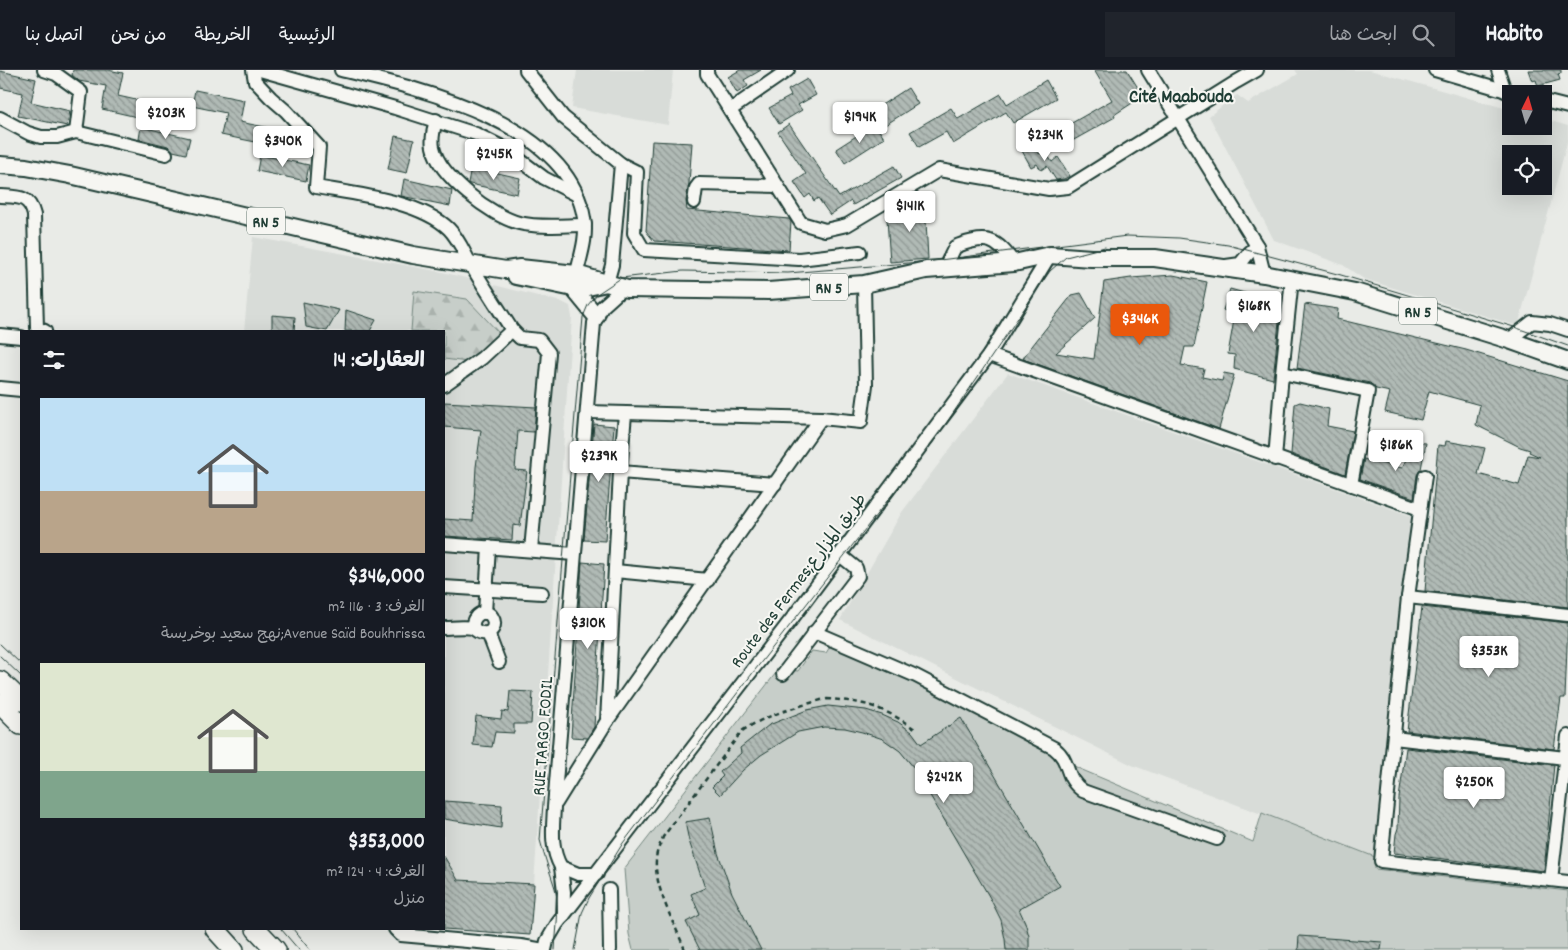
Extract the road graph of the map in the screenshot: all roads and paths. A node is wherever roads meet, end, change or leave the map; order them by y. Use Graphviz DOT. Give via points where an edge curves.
graph roads {
  1 [pos="44,70"];
  2 [pos="253,70"];
  3 [pos="260,70"];
  4 [pos="341,70"];
  5 [pos="526,70"];
  6 [pos="788,70"];
  7 [pos="1148,70"];
  8 [pos="1258,70"];
  9 [pos="1435,70"];
  10 [pos="1498,70"];
  11 [pos="707,71"];
  12 [pos="1507,85"];
  13 [pos="1502,89"];
  14 [pos="1552,103"];
  15 [pos="1568,107"];
  16 [pos="730,110"];
  17 [pos="0,118"];
  18 [pos="1178,119"];
  19 [pos="436,120"];
  20 [pos="506,125"];
  21 [pos="76,132"];
  22 [pos="492,141"];
  23 [pos="0,152"];
  24 [pos="166,154"];
  25 [pos="621,164"];
  26 [pos="0,165"];
  27 [pos="26,167"];
  28 [pos="777,186"];
  29 [pos="577,195"];
  30 [pos="0,196"];
  31 [pos="694,202"];
  32 [pos="585,225"];
  33 [pos="1257,246"];
  34 [pos="860,252"];
  35 [pos="1050,255"];
  36 [pos="1014,263"];
  37 [pos="471,265"];
  38 [pos="1220,267"];
  39 [pos="944,269"];
  40 [pos="1264,274"];
  41 [pos="1292,279"];
  42 [pos="575,281"];
  43 [pos="864,284"];
  44 [pos="614,286"];
  45 [pos="596,316"];
  46 [pos="38,330"];
  47 [pos="512,330"];
  48 [pos="1568,330"];
  49 [pos="0,335"];
  50 [pos="20,337"];
  51 [pos="1509,340"];
  52 [pos="989,355"];
  53 [pos="1568,361"];
  54 [pos="1282,373"];
  55 [pos="445,384"];
  56 [pos="0,388"];
  57 [pos="20,390"];
  58 [pos="588,412"];
  59 [pos="625,414"];
  60 [pos="821,418"];
  61 [pos="1275,459"];
  62 [pos="620,472"];
  63 [pos="1425,476"];
  64 [pos="775,484"];
  65 [pos="1351,485"];
  66 [pos="1420,509"];
  67 [pos="445,544"];
  68 [pos="488,547"];
  69 [pos="531,550"];
  70 [pos="574,554"];
  71 [pos="840,555"];
  72 [pos="615,572"];
  73 [pos="708,580"];
  74 [pos="445,586"];
  75 [pos="486,589"];
  76 [pos="542,593"];
  77 [pos="1408,597"];
  78 [pos="484,613"];
  79 [pos="1568,615"];
  80 [pos="445,628"];
  81 [pos="473,628"];
  82 [pos="814,632"];
  83 [pos="488,633"];
  84 [pos="499,662"];
  85 [pos="783,674"];
  86 [pos="0,681"];
  87 [pos="20,700"];
  88 [pos="0,704"];
  89 [pos="607,721"];
  90 [pos="20,724"];
  91 [pos="916,730"];
  92 [pos="1568,736"];
  93 [pos="1394,738"];
  94 [pos="1565,758"];
  95 [pos="554,807"];
  96 [pos="1217,839"];
  97 [pos="561,867"];
  98 [pos="597,874"];
  99 [pos="1551,880"];
  100 [pos="1568,882"];
  101 [pos="609,890"];
  102 [pos="563,917"];
  103 [pos="216,930"];
  104 [pos="257,930"];
  105 [pos="396,930"];
  106 [pos="234,950"];
  107 [pos="276,950"];
  108 [pos="545,950"];
  109 [pos="610,950"];
  110 [pos="685,950"];
  1 -- 21 [label="street" via="56,74 81,92"];
  2 -- 37 [label="street" via="255,81 319,148 316,187 384,199 430,215 451,231"];
  3 -- 19 [label="street"];
  4 -- 20 [label="street" via="421,90 472,108"];
  5 -- 25 [label="street" via="563,117"];
  6 -- 16 [label="street"];
  7 -- 18 [label="street"];
  8 -- 18 [label="street"];
  9 -- 13 [label="street"];
  10 -- 12 [label="street"];
  11 -- 16 [label="street"];
  14 -- 15 [label="street"];
  16 -- 28 [label="street"];
  17 -- 21 [label="street" via="41,138"];
  18 -- 28 [label="street" via="1068,187 1049,189 939,170 847,225 825,230 801,223"];
  18 -- 33 [label="street"];
  19 -- 22 [label="street"];
  19 -- 32 [label="street" via="432,144 435,155 458,184 484,207 520,223"];
  20 -- 22 [label="street"];
  20 -- 29 [label="street" via="548,156 565,173"];
  21 -- 24 [label="street"];
  22 -- 29 [label="street" via="544,178"];
  23 -- 27 [label="main road"];
  25 -- 34 [label="street" via="637,172 634,233 644,250 799,259"];
  25 -- 44 [label="street" via="612,265"];
  26 -- 27 [label="main road"];
  27 -- 37 [label="main road, RN 5" via="413,255"];
  28 -- 31 [label="street" via="699,184"];
  29 -- 32 [label="street"];
  30 -- 46 [label="street" via="22,198 29,202 34,215"];
  32 -- 42 [label="street"];
  33 -- 38 [label="street" via="1240,264"];
  33 -- 40 [label="street"];
  35 -- 36 [label="main road, RN 5"];
  35 -- 38 [label="main road, RN 5" via="1155,258"];
  35 -- 52 [label="street, Route des Fermes;طريق المزارع"];
  36 -- 39 [label="main road, RN 5"];
  36 -- 39 [label="street" via="990,241 965,242 954,246"];
  37 -- 42 [label="main road, RN 5" via="506,270 522,278"];
  37 -- 47 [label="street"];
  38 -- 40 [label="main road, RN 5"];
  39 -- 43 [label="main road, RN 5"];
  40 -- 41 [label="main road, RN 5"];
  41 -- 51 [label="main road, RN 5" via="1355,292"];
  41 -- 54 [label="street"];
  42 -- 44 [label="main road, RN 5"];
  42 -- 45 [label="main road"];
  43 -- 44 [label="main road, RN 5" via="768,291"];
  43 -- 60 [label="street" via="866,385 861,422"];
  44 -- 45 [label="street"];
  45 -- 58 [label="street, RUE TARGO FODIL"];
  47 -- 55 [label="street" via="482,358"];
  47 -- 69 [label="street" via="520,338 539,340 549,353"];
  48 -- 51 [label="street" via="1532,322"];
  49 -- 50 [label="street"];
  51 -- 53 [label="main road, RN 5"];
  52 -- 61 [label="street"];
  52 -- 71 [label="street, Route des Fermes;طريق المزارع"];
  54 -- 61 [label="street"];
  54 -- 65 [label="street" via="1368,391"];
  56 -- 57 [label="street"];
  58 -- 59 [label="street"];
  58 -- 70 [label="street, RUE TARGO FODIL"];
  59 -- 60 [label="street"];
  59 -- 62 [label="street"];
  60 -- 64 [label="street"];
  61 -- 65 [label="street"];
  62 -- 64 [label="street"];
  62 -- 72 [label="street"];
  63 -- 66 [label="street"];
  64 -- 73 [label="street"];
  65 -- 66 [label="street"];
  66 -- 77 [label="street"];
  67 -- 68 [label="street"];
  68 -- 69 [label="street"];
  68 -- 75 [label="street"];
  69 -- 70 [label="street"];
  70 -- 95 [label="street, RUE TARGO FODIL"];
  71 -- 82 [label="street" via="856,568 858,576"];
  71 -- 98 [label="street, Route des Fermes;طريق المزارع"];
  72 -- 73 [label="street"];
  72 -- 89 [label="street"];
  73 -- 89 [label="street"];
  74 -- 75 [label="street"];
  75 -- 76 [label="street"];
  75 -- 78 [label="street"];
  77 -- 79 [label="street"];
  77 -- 93 [label="street"];
  78 -- 81 [label="street" via="473,619"];
  78 -- 83 [label="street" via="494,620 493,629"];
  80 -- 81 [label="street"];
  81 -- 83 [label="street" via="482,634"];
  82 -- 85 [label="street"];
  82 -- 96 [label="street" via="916,676 1054,748 1063,757 1070,778 1083,791"];
  83 -- 84 [label="street"];
  86 -- 87 [label="highway"];
  88 -- 90 [label="highway"];
  89 -- 95 [label="street"];
  91 -- 110 [label="path" via="874,706 827,699 778,712 742,731 663,837 657,852 656,872 660,889"];
  92 -- 94 [label="street"];
  93 -- 94 [label="street"];
  93 -- 99 [label="street" via="1381,860"];
  94 -- 99 [label="street"];
  95 -- 97 [label="street, RUE TARGO FODIL" via="553,844"];
  97 -- 98 [label="street" via="578,874"];
  97 -- 102 [label="street, RUE TARGO FODIL"];
  98 -- 102 [label="street, Route des Fermes;طريق المزارع"];
  99 -- 100 [label="street"];
  101 -- 109 [label="street"];
  102 -- 108 [label="street"];
  103 -- 106 [label="highway"];
  104 -- 107 [label="highway"];
  105 -- 108 [label="street" via="401,935"];
}
